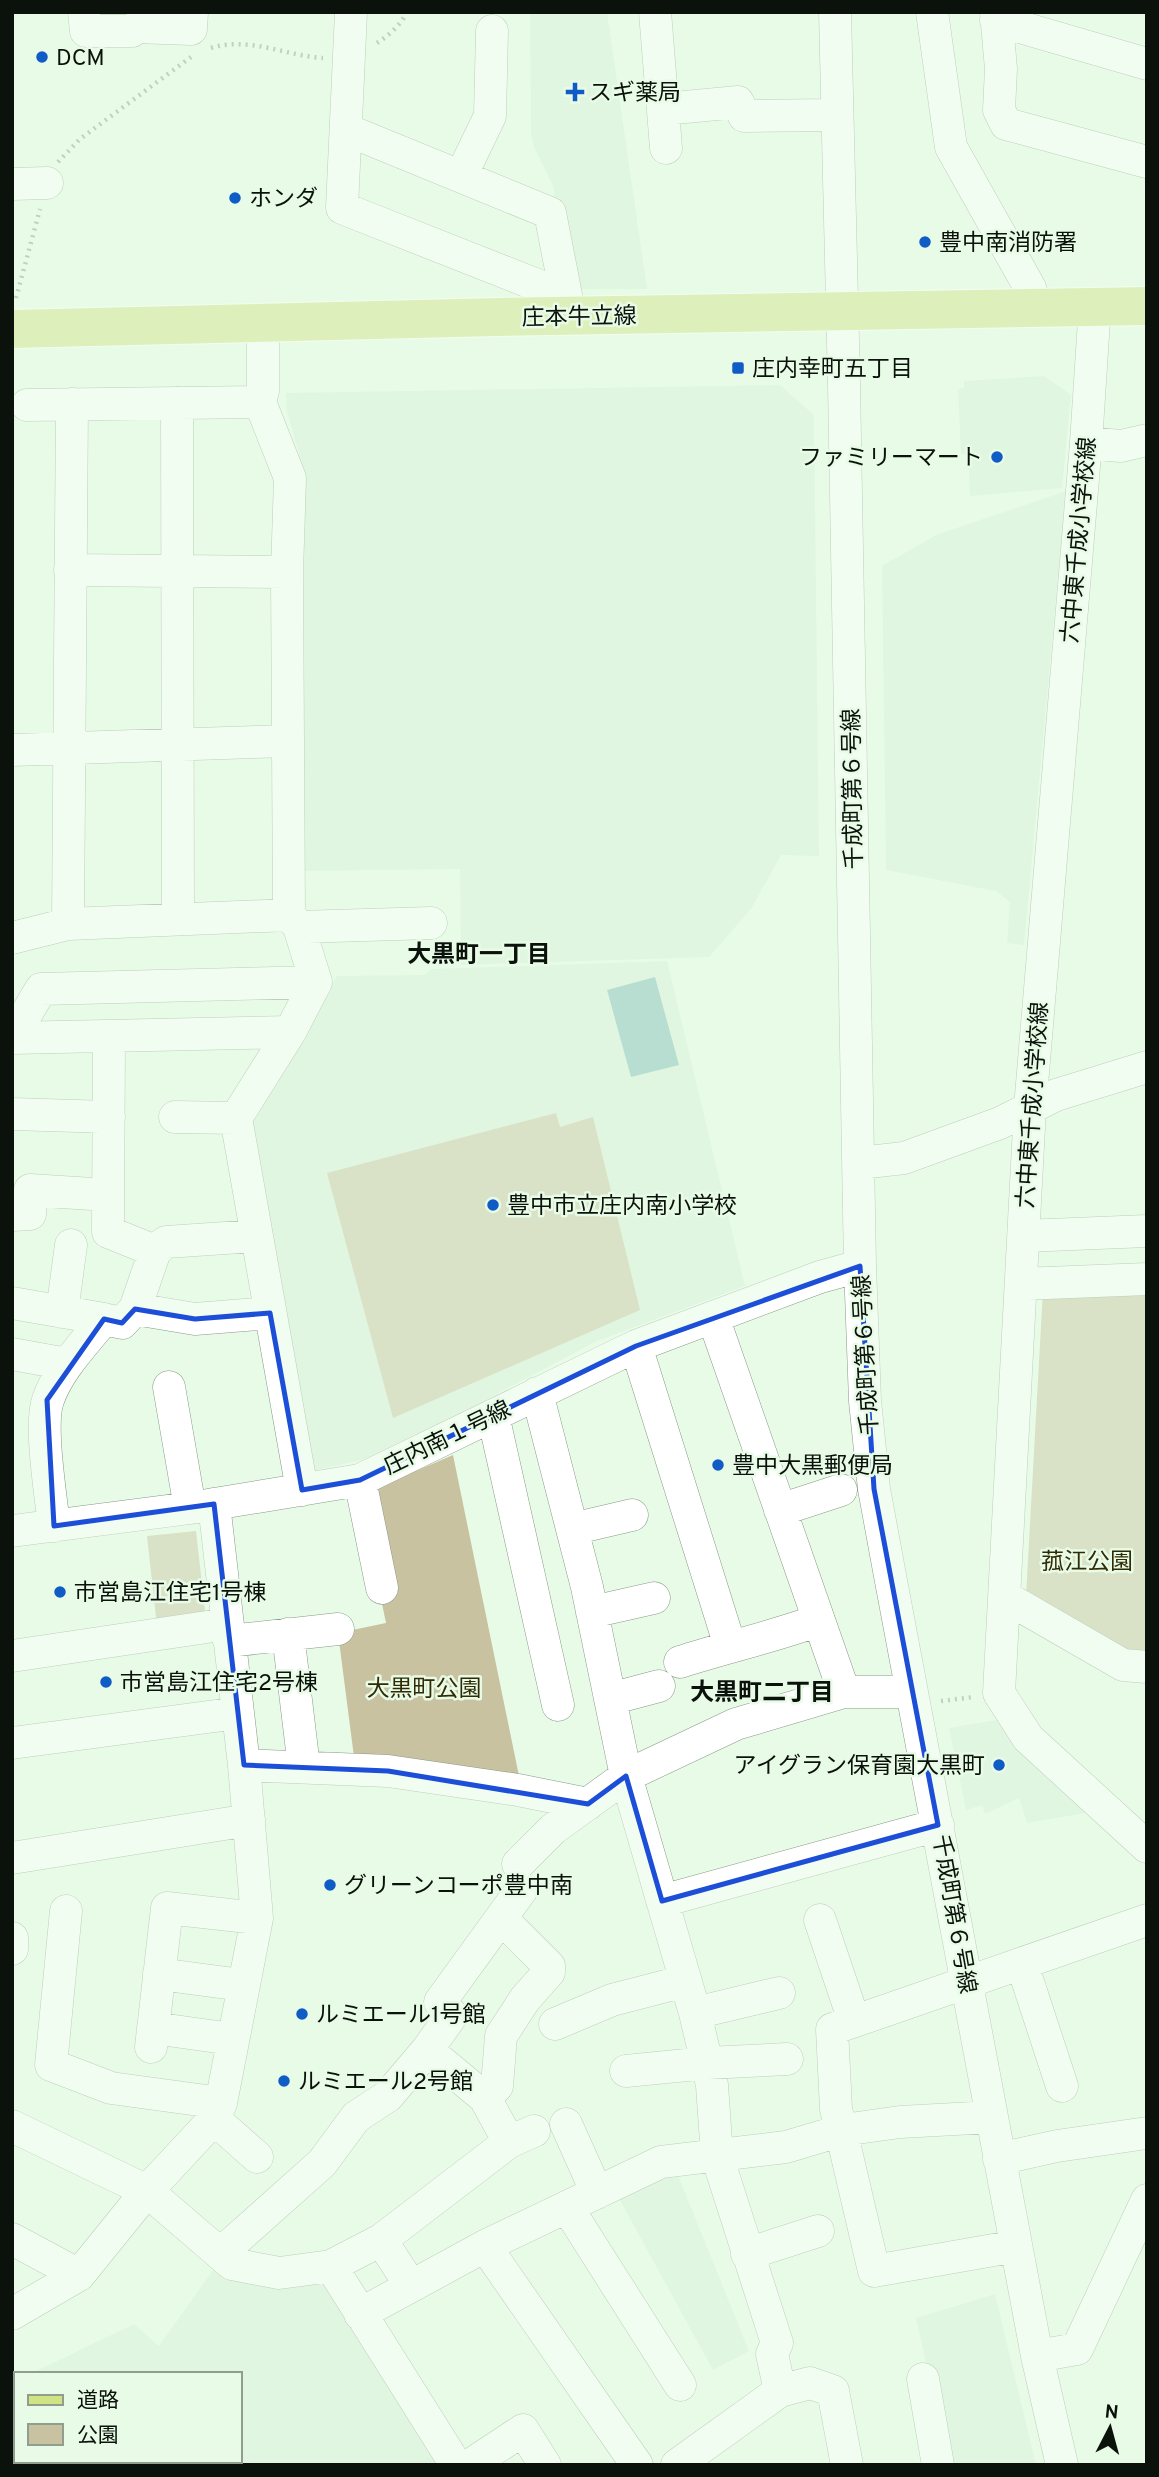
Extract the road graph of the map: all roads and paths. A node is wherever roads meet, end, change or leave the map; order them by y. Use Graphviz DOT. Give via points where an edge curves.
graph roads {
  1 [pos="84,12"];
  2 [pos="192,12"];
  3 [pos="351,12"];
  4 [pos="407,12"];
  5 [pos="655,12"];
  6 [pos="835,12"];
  7 [pos="932,12"];
  8 [pos="996,16"];
  9 [pos="492,30"];
  10 [pos="208,49"];
  11 [pos="197,52"];
  12 [pos="350,59"];
  13 [pos="1147,64"];
  14 [pos="664,109"];
  15 [pos="838,115"];
  16 [pos="347,130"];
  17 [pos="666,148"];
  18 [pos="1147,162"];
  19 [pos="461,176"];
  20 [pos="47,183"];
  21 [pos="12,184"];
  22 [pos="1095,305"];
  23 [pos="1147,306"];
  24 [pos="1036,307"];
  25 [pos="842,312"];
  26 [pos="13,317"];
  27 [pos="556,317"];
  28 [pos="263,323"];
  29 [pos="260,402"];
  30 [pos="177,403"];
  31 [pos="72,404"];
  32 [pos="27,405"];
  33 [pos="1147,440"];
  34 [pos="1086,443"];
  35 [pos="70,570"];
  36 [pos="177,570"];
  37 [pos="287,572"];
  38 [pos="288,741"];
  39 [pos="177,746"];
  40 [pos="69,747"];
  41 [pos="12,750"];
  42 [pos="178,919"];
  43 [pos="294,921"];
  44 [pos="431,923"];
  45 [pos="68,924"];
  46 [pos="12,938"];
  47 [pos="316,982"];
  48 [pos="290,1032"];
  49 [pos="109,1037"];
  50 [pos="12,1038"];
  51 [pos="1147,1066"];
  52 [pos="1030,1108"];
  53 [pos="12,1114"];
  54 [pos="109,1117"];
  55 [pos="176,1117"];
  56 [pos="236,1118"];
  57 [pos="859,1163"];
  58 [pos="108,1195"];
  59 [pos="12,1215"];
  60 [pos="1147,1231"];
  61 [pos="255,1236"];
  62 [pos="1024,1236"];
  63 [pos="71,1245"];
  64 [pos="155,1251"];
  65 [pos="860,1266"];
  66 [pos="1147,1279"];
  67 [pos="1021,1284"];
  68 [pos="12,1303"];
  69 [pos="135,1309"];
  70 [pos="62,1312"];
  71 [pos="270,1313"];
  72 [pos="713,1317"];
  73 [pos="104,1319"];
  74 [pos="636,1346"];
  75 [pos="12,1354"];
  76 [pos="68,1364"];
  77 [pos="169,1387"];
  78 [pos="537,1393"];
  79 [pos="493,1415"];
  80 [pos="360,1480"];
  81 [pos="302,1490"];
  82 [pos="841,1490"];
  83 [pos="202,1506"];
  84 [pos="780,1510"];
  85 [pos="632,1515"];
  86 [pos="54,1526"];
  87 [pos="572,1529"];
  88 [pos="12,1531"];
  89 [pos="382,1588"];
  90 [pos="1006,1597"];
  91 [pos="653,1598"];
  92 [pos="592,1612"];
  93 [pos="819,1620"];
  94 [pos="338,1629"];
  95 [pos="228,1633"];
  96 [pos="288,1634"];
  97 [pos="730,1646"];
  98 [pos="12,1656"];
  99 [pos="680,1662"];
  100 [pos="1147,1667"];
  101 [pos="659,1686"];
  102 [pos="844,1692"];
  103 [pos="999,1693"];
  104 [pos="924,1697"];
  105 [pos="610,1699"];
  106 [pos="558,1705"];
  107 [pos="238,1713"];
  108 [pos="12,1743"];
  109 [pos="244,1765"];
  110 [pos="304,1767"];
  111 [pos="626,1776"];
  112 [pos="588,1804"];
  113 [pos="249,1820"];
  114 [pos="938,1825"];
  115 [pos="1147,1847"];
  116 [pos="12,1858"];
  117 [pos="662,1901"];
  118 [pos="66,1912"];
  119 [pos="257,1918"];
  120 [pos="501,1918"];
  121 [pos="820,1920"];
  122 [pos="1147,1920"];
  123 [pos="12,1938"];
  124 [pos="12,1949"];
  125 [pos="1022,1964"];
  126 [pos="159,1974"];
  127 [pos="685,1981"];
  128 [pos="968,1983"];
  129 [pos="242,1985"];
  130 [pos="779,1993"];
  131 [pos="695,2013"];
  132 [pos="854,2021"];
  133 [pos="555,2024"];
  134 [pos="232,2039"];
  135 [pos="427,2050"];
  136 [pos="787,2059"];
  137 [pos="707,2063"];
  138 [pos="626,2071"];
  139 [pos="1062,2086"];
  140 [pos="485,2098"];
  141 [pos="217,2111"];
  142 [pos="992,2117"];
  143 [pos="566,2124"];
  144 [pos="12,2126"];
  145 [pos="843,2130"];
  146 [pos="1147,2133"];
  147 [pos="717,2156"];
  148 [pos="257,2157"];
  149 [pos="999,2159"];
  150 [pos="147,2191"];
  151 [pos="597,2193"];
  152 [pos="1141,2194"];
  153 [pos="567,2207"];
  154 [pos="818,2231"];
  155 [pos="12,2239"];
  156 [pos="381,2240"];
  157 [pos="485,2246"];
  158 [pos="1016,2246"];
  159 [pos="220,2254"];
  160 [pos="747,2254"];
  161 [pos="331,2266"];
  162 [pos="79,2275"];
  163 [pos="411,2286"];
  164 [pos="12,2314"];
  165 [pos="360,2314"];
  166 [pos="1037,2356"];
  167 [pos="923,2379"];
  168 [pos="680,2385"];
  169 [pos="780,2391"];
  170 [pos="456,2465"];
  171 [pos="470,2465"];
  172 [pos="545,2465"];
  173 [pos="637,2465"];
  174 [pos="677,2465"];
  175 [pos="847,2465"];
  176 [pos="938,2465"];
  177 [pos="1062,2465"];
  1 -- 2 [label="street" via="86,31 191,29"];
  3 -- 12 [label="street"];
  4 -- 12 [label="path" via="386,37"];
  5 -- 14 [label="street"];
  6 -- 15 [label="street"];
  7 -- 24 [label="street" via="951,147 1030,288"];
  8 -- 13 [label="street"];
  8 -- 18 [label="street" via="1001,69 998,101 1006,124"];
  9 -- 19 [label="street" via="490,116"];
  10 -- 12 [label="path" via="261,46 316,58"];
  11 -- 20 [label="path" via="80,139 57,163"];
  12 -- 16 [label="street"];
  14 -- 15 [label="street" via="736,90 744,116"];
  14 -- 17 [label="street"];
  15 -- 25 [label="street"];
  16 -- 19 [label="street"];
  16 -- 27 [label="street" via="342,208 542,287"];
  19 -- 27 [label="street" via="550,213 566,295"];
  20 -- 21 [label="street"];
  20 -- 26 [label="path"];
  22 -- 23 [label="main road, 庄本牛立線"];
  22 -- 24 [label="main road, 庄本牛立線"];
  22 -- 34 [label="street, 六中東千成小学校線"];
  24 -- 25 [label="main road, 庄本牛立線"];
  25 -- 27 [label="main road, 庄本牛立線"];
  25 -- 57 [label="street, 千成町第６号線"];
  26 -- 28 [label="main road, 庄本牛立線"];
  27 -- 28 [label="main road, 庄本牛立線"];
  28 -- 29 [label="street"];
  29 -- 30 [label="street"];
  29 -- 37 [label="street" via="290,478"];
  30 -- 31 [label="street"];
  30 -- 36 [label="street"];
  31 -- 32 [label="street"];
  31 -- 35 [label="street"];
  33 -- 34 [label="street" via="1121,446"];
  34 -- 52 [label="street, 六中東千成小学校線"];
  35 -- 36 [label="street"];
  35 -- 40 [label="street"];
  36 -- 37 [label="street"];
  36 -- 39 [label="street"];
  37 -- 38 [label="street"];
  38 -- 39 [label="street"];
  38 -- 43 [label="street"];
  39 -- 40 [label="street"];
  39 -- 42 [label="street"];
  40 -- 41 [label="street"];
  40 -- 45 [label="street"];
  42 -- 43 [label="street"];
  42 -- 45 [label="street"];
  43 -- 44 [label="street"];
  43 -- 47 [label="street"];
  45 -- 46 [label="street"];
  47 -- 48 [label="street"];
  47 -- 50 [label="street" via="41,989"];
  48 -- 49 [label="street"];
  48 -- 56 [label="street"];
  49 -- 50 [label="street"];
  49 -- 54 [label="street"];
  51 -- 52 [label="street"];
  52 -- 57 [label="street" via="904,1158"];
  52 -- 62 [label="street, 六中東千成小学校線"];
  53 -- 54 [label="street"];
  54 -- 58 [label="street"];
  55 -- 56 [label="street"];
  56 -- 61 [label="street"];
  57 -- 65 [label="street, 千成町第６号線"];
  58 -- 59 [label="street" via="30,1190 30,1214"];
  58 -- 64 [label="street" via="108,1232"];
  60 -- 62 [label="street"];
  61 -- 64 [label="street" via="166,1242"];
  61 -- 71 [label="street"];
  62 -- 67 [label="street, 六中東千成小学校線"];
  63 -- 70 [label="street"];
  64 -- 69 [label="street"];
  65 -- 72 [label="street, 庄内南１号線"];
  65 -- 104 [label="street, 千成町第６号線" via="874,1489"];
  66 -- 67 [label="street"];
  67 -- 90 [label="street, 六中東千成小学校線"];
  68 -- 70 [label="street"];
  69 -- 71 [label="street" via="195,1319"];
  69 -- 73 [label="street" via="122,1323"];
  70 -- 73 [label="street"];
  71 -- 81 [label="street"];
  72 -- 74 [label="street, 庄内南１号線"];
  72 -- 84 [label="street"];
  73 -- 76 [label="street"];
  74 -- 78 [label="street, 庄内南１号線"];
  74 -- 97 [label="street"];
  75 -- 76 [label="street"];
  76 -- 86 [label="street" via="47,1400 44,1424"];
  77 -- 83 [label="street"];
  78 -- 79 [label="street, 庄内南１号線"];
  78 -- 87 [label="street"];
  79 -- 80 [label="street, 庄内南１号線"];
  79 -- 106 [label="street"];
  80 -- 81 [label="street, 庄内南１号線"];
  80 -- 89 [label="street"];
  81 -- 83 [label="street, 庄内南１号線"];
  82 -- 84 [label="street"];
  83 -- 86 [label="street, 庄内南１号線"];
  83 -- 95 [label="street"];
  84 -- 93 [label="street"];
  85 -- 87 [label="street"];
  86 -- 88 [label="street, 庄内南１号線"];
  87 -- 92 [label="street"];
  90 -- 100 [label="street" via="1123,1665"];
  90 -- 103 [label="street, 六中東千成小学校線"];
  91 -- 92 [label="street"];
  92 -- 105 [label="street"];
  93 -- 97 [label="street" via="778,1636"];
  93 -- 102 [label="street"];
  94 -- 96 [label="street"];
  95 -- 96 [label="street"];
  95 -- 98 [label="street"];
  95 -- 107 [label="street"];
  96 -- 110 [label="street"];
  97 -- 99 [label="street"];
  101 -- 105 [label="street"];
  102 -- 104 [label="street"];
  102 -- 111 [label="street" via="736,1724"];
  103 -- 104 [label="path"];
  103 -- 115 [label="street" via="1028,1738"];
  104 -- 114 [label="street, 千成町第６号線"];
  105 -- 111 [label="street"];
  107 -- 108 [label="street"];
  107 -- 109 [label="street"];
  109 -- 110 [label="street"];
  109 -- 113 [label="street"];
  110 -- 112 [label="street" via="388,1771"];
  111 -- 112 [label="street"];
  111 -- 117 [label="street"];
  112 -- 120 [label="street" via="553,1829 520,1877"];
  113 -- 116 [label="street"];
  113 -- 119 [label="street"];
  114 -- 117 [label="street"];
  114 -- 128 [label="street, 千成町第６号線"];
  117 -- 127 [label="street"];
  118 -- 141 [label="street" via="51,2065 111,2088"];
  119 -- 126 [label="street" via="167,1908"];
  119 -- 129 [label="street"];
  120 -- 135 [label="street" via="440,2002 452,2015"];
  120 -- 140 [label="street" via="549,1966 549,1972 501,2036 497,2085"];
  121 -- 132 [label="street"];
  122 -- 125 [label="street"];
  123 -- 124 [label="street"];
  125 -- 128 [label="street"];
  125 -- 139 [label="street"];
  126 -- 129 [label="street"];
  126 -- 134 [label="street" via="152,2038"];
  127 -- 131 [label="street"];
  127 -- 133 [label="street" via="612,2000"];
  128 -- 132 [label="street"];
  128 -- 142 [label="street, 千成町第６号線"];
  129 -- 134 [label="street"];
  130 -- 131 [label="street"];
  131 -- 137 [label="street"];
  132 -- 145 [label="street" via="832,2029 836,2109"];
  134 -- 141 [label="street"];
  135 -- 140 [label="street"];
  135 -- 159 [label="street" via="388,2096 356,2117 322,2163"];
  136 -- 137 [label="street"];
  137 -- 138 [label="street"];
  137 -- 147 [label="street"];
  140 -- 156 [label="street" via="521,2137"];
  141 -- 148 [label="street"];
  141 -- 150 [label="street"];
  142 -- 145 [label="street"];
  142 -- 149 [label="street, 千成町第６号線"];
  143 -- 151 [label="street"];
  144 -- 150 [label="street"];
  145 -- 147 [label="street" via="786,2147"];
  145 -- 158 [label="street" via="874,2271"];
  146 -- 149 [label="street"];
  147 -- 151 [label="street" via="661,2162"];
  147 -- 160 [label="street"];
  149 -- 158 [label="street, 千成町第６号線"];
  150 -- 159 [label="street"];
  150 -- 162 [label="street"];
  151 -- 153 [label="street"];
  152 -- 166 [label="street" via="1121,2279 1077,2349"];
  153 -- 157 [label="street"];
  153 -- 168 [label="street"];
  154 -- 160 [label="street"];
  155 -- 162 [label="street"];
  156 -- 161 [label="street"];
  156 -- 163 [label="street"];
  157 -- 163 [label="street"];
  157 -- 173 [label="street"];
  158 -- 166 [label="street, 千成町第６号線"];
  159 -- 161 [label="street" via="232,2264 279,2273"];
  160 -- 169 [label="street" via="777,2343 772,2354"];
  161 -- 165 [label="street"];
  162 -- 164 [label="street"];
  163 -- 165 [label="street"];
  165 -- 170 [label="street"];
  166 -- 177 [label="street, 千成町第６号線"];
  167 -- 176 [label="street"];
  169 -- 174 [label="street"];
  169 -- 175 [label="street" via="810,2383 833,2391"];
  171 -- 172 [label="street" via="523,2430"];
}
